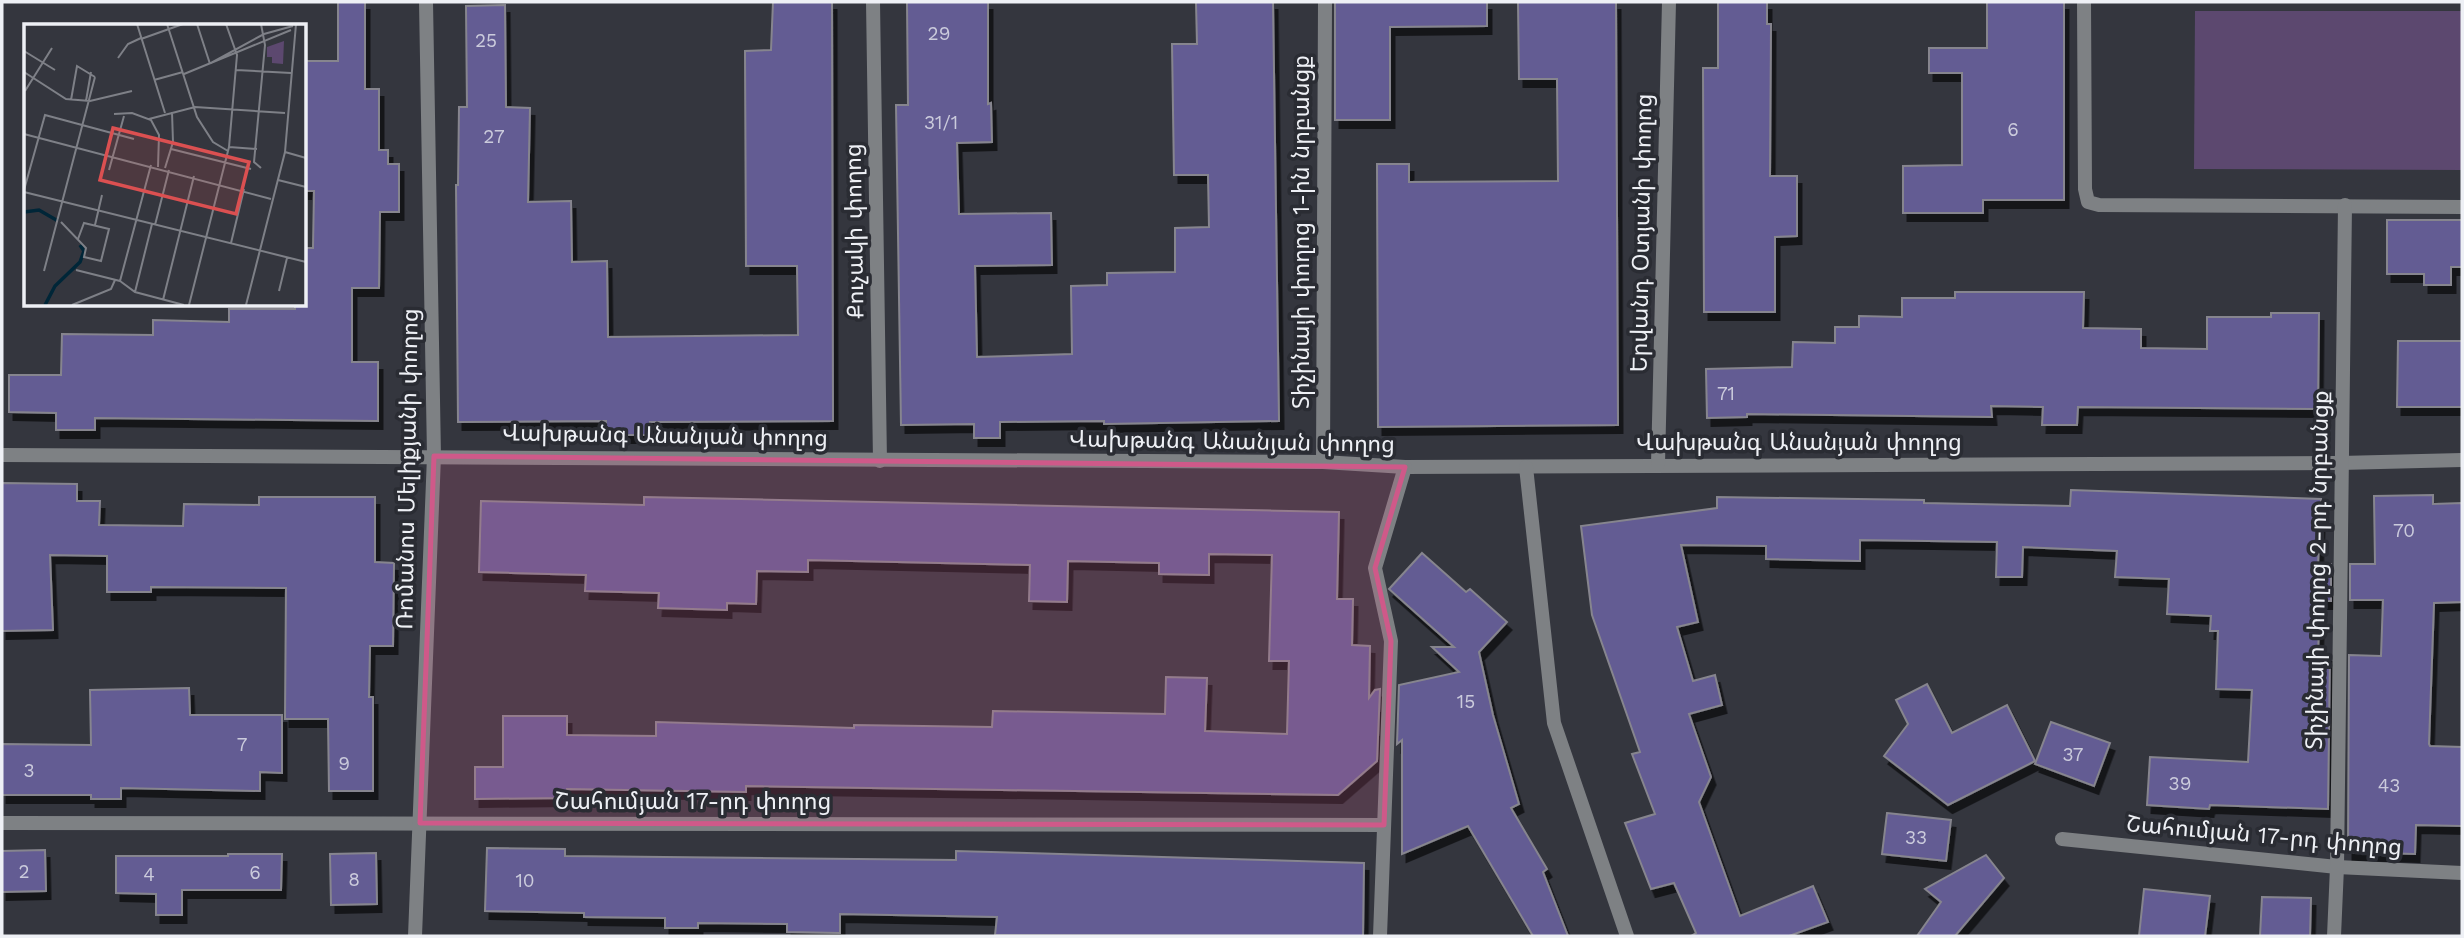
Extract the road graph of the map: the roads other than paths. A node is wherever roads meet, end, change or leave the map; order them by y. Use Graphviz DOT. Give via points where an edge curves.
graph roads {
  1 [pos="426,2"];
  2 [pos="873,2"];
  3 [pos="1325,2"];
  4 [pos="1669,2"];
  5 [pos="2084,2"];
  6 [pos="2345,205"];
  7 [pos="2462,207"];
  8 [pos="2,455"];
  9 [pos="434,456"];
  10 [pos="2462,460"];
  11 [pos="880,461"];
  12 [pos="1323,462"];
  13 [pos="2340,463"];
  14 [pos="1658,464"];
  15 [pos="1405,467"];
  16 [pos="1526,467"];
  17 [pos="2,823"];
  18 [pos="420,823"];
  19 [pos="1384,825"];
  20 [pos="2062,839"];
  21 [pos="2337,867"];
  22 [pos="2462,873"];
  23 [pos="415,936"];
  24 [pos="1380,936"];
  25 [pos="1627,936"];
  26 [pos="2334,936"];
  1 -- 9 [label="street, Ռոմանոս Մելիքյանի փողոց"];
  2 -- 11 [label="street, Քուչակի փողոց"];
  3 -- 12 [label="street, Տիչինայի փողոց 1-ին նրբանցք"];
  4 -- 14 [label="street, Երվանդ Օտյանի փողոց"];
  5 -- 6 [label="street" via="2088,202"];
  6 -- 7 [label="street"];
  6 -- 13 [label="street, Տիչինայի փողոց 2-րդ նրբանցք"];
  8 -- 9 [label="street, Վախթանգ Անանյան փողոց"];
  9 -- 11 [label="street, Վախթանգ Անանյան փողոց"];
  9 -- 18 [label="street, Ռոմանոս Մելիքյանի փողոց"];
  10 -- 13 [label="street, Վախթանգ Անանյան փողոց"];
  11 -- 12 [label="street, Վախթանգ Անանյան փողոց"];
  12 -- 15 [label="street, Վախթանգ Անանյան փողոց"];
  13 -- 14 [label="street, Վախթանգ Անանյան փողոց"];
  13 -- 21 [label="street, Տիչինայի փողոց 2-րդ նրբանցք"];
  14 -- 16 [label="street, Վախթանգ Անանյան փողոց"];
  15 -- 16 [label="street, Վախթանգ Անանյան փողոց"];
  15 -- 19 [label="street" via="1375,568 1391,641"];
  16 -- 25 [label="street" via="1555,723"];
  17 -- 18 [label="street, Շահումյան 17-րդ փողոց"];
  18 -- 19 [label="street, Շահումյան 17-րդ փողոց"];
  18 -- 23 [label="street, Ռոմանոս Մելիքյանի փողոց"];
  19 -- 24 [label="street"];
  20 -- 21 [label="street, Շահումյան 17-րդ փողոց"];
  21 -- 22 [label="street, Շահումյան 17-րդ փողոց"];
  21 -- 26 [label="street, Տիչինայի փողոց 2-րդ նրբանցք"];
}
